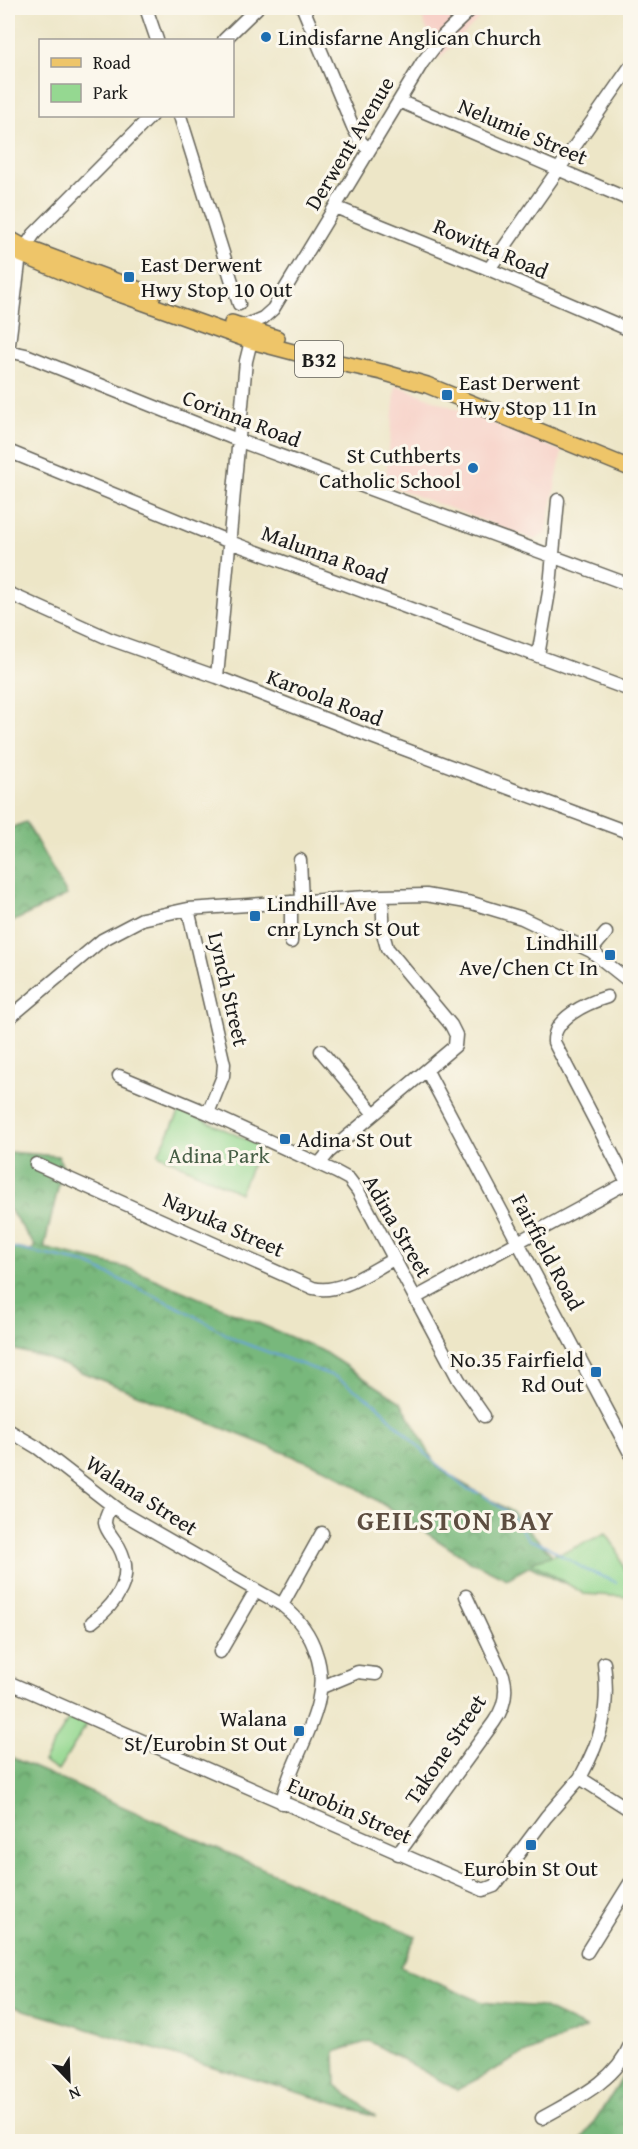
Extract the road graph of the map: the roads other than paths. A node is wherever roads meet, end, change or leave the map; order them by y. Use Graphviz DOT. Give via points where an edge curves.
graph roads {
  1 [pos="146,8"];
  2 [pos="256,8"];
  3 [pos="303,8"];
  4 [pos="472,8"];
  5 [pos="157,39"];
  6 [pos="225,39"];
  7 [pos="630,67"];
  8 [pos="399,101"];
  9 [pos="150,117"];
  10 [pos="180,117"];
  11 [pos="369,150"];
  12 [pos="560,169"];
  13 [pos="630,200"];
  14 [pos="335,207"];
  15 [pos="8,238"];
  16 [pos="17,250"];
  17 [pos="489,269"];
  18 [pos="239,304"];
  19 [pos="273,309"];
  20 [pos="242,327"];
  21 [pos="630,330"];
  22 [pos="279,339"];
  23 [pos="251,341"];
  24 [pos="8,351"];
  25 [pos="240,441"];
  26 [pos="8,450"];
  27 [pos="630,457"];
  28 [pos="630,468"];
  29 [pos="558,500"];
  30 [pos="230,542"];
  31 [pos="552,556"];
  32 [pos="630,585"];
  33 [pos="8,592"];
  34 [pos="538,656"];
  35 [pos="216,676"];
  36 [pos="630,690"];
  37 [pos="630,833"];
  38 [pos="300,860"];
  39 [pos="382,896"];
  40 [pos="297,901"];
  41 [pos="188,909"];
  42 [pos="606,933"];
  43 [pos="291,942"];
  44 [pos="591,951"];
  45 [pos="630,982"];
  46 [pos="607,997"];
  47 [pos="8,1019"];
  48 [pos="321,1051"];
  49 [pos="427,1071"];
  50 [pos="119,1076"];
  51 [pos="208,1113"];
  52 [pos="374,1114"];
  53 [pos="36,1164"];
  54 [pos="319,1164"];
  55 [pos="629,1184"];
  56 [pos="519,1242"];
  57 [pos="394,1258"];
  58 [pos="415,1298"];
  59 [pos="484,1416"];
  60 [pos="8,1431"];
  61 [pos="630,1453"];
  62 [pos="111,1506"];
  63 [pos="322,1533"];
  64 [pos="256,1590"];
  65 [pos="466,1596"];
  66 [pos="282,1605"];
  67 [pos="92,1622"];
  68 [pos="220,1652"];
  69 [pos="604,1663"];
  70 [pos="376,1674"];
  71 [pos="8,1682"];
  72 [pos="322,1687"];
  73 [pos="580,1778"];
  74 [pos="282,1803"];
  75 [pos="630,1810"];
  76 [pos="398,1854"];
  77 [pos="630,1883"];
  78 [pos="587,1952"];
  79 [pos="630,2044"];
  80 [pos="542,2118"];
  1 -- 5 [label="street"];
  2 -- 6 [label="street"];
  3 -- 11 [label="street" via="356,133"];
  4 -- 8 [label="street, Derwent Avenue" via="436,45"];
  7 -- 12 [label="street"];
  8 -- 11 [label="street, Derwent Avenue"];
  8 -- 12 [label="street, Nelumie Street"];
  9 -- 16 [label="street"];
  10 -- 18 [label="street"];
  11 -- 14 [label="street, Derwent Avenue"];
  12 -- 13 [label="street, Nelumie Street"];
  12 -- 17 [label="street"];
  14 -- 17 [label="street, Rowitta Road"];
  14 -- 19 [label="street, Derwent Avenue"];
  15 -- 16 [label="main road, B32"];
  16 -- 20 [label="main road, B32"];
  16 -- 23 [label="main road, B32" via="89,283"];
  16 -- 24 [label="street"];
  17 -- 21 [label="street, Rowitta Road"];
  19 -- 20 [label="street, Derwent Avenue"];
  19 -- 22 [label="street" via="272,327"];
  20 -- 22 [label="main road, B32"];
  22 -- 27 [label="main road, B32" via="432,376"];
  23 -- 25 [label="street"];
  23 -- 28 [label="main road, B32" via="427,385"];
  24 -- 25 [label="street, Corinna Road"];
  25 -- 30 [label="street"];
  25 -- 31 [label="street, Corinna Road"];
  26 -- 30 [label="street, Malunna Road"];
  29 -- 31 [label="street"];
  30 -- 34 [label="street, Malunna Road"];
  30 -- 35 [label="street"];
  31 -- 32 [label="street, Corinna Road"];
  31 -- 34 [label="street"];
  33 -- 35 [label="street, Karoola Road" via="110,639"];
  34 -- 36 [label="street, Malunna Road"];
  35 -- 37 [label="street, Karoola Road"];
  38 -- 40 [label="street"];
  39 -- 40 [label="street"];
  39 -- 44 [label="street" via="426,896 497,910"];
  39 -- 49 [label="street" via="387,948 456,1035 455,1046"];
  40 -- 41 [label="street"];
  40 -- 43 [label="street"];
  41 -- 47 [label="street" via="142,920 108,936"];
  41 -- 51 [label="street, Lynch Street" via="224,1064"];
  42 -- 44 [label="street"];
  44 -- 45 [label="street"];
  46 -- 55 [label="street" via="587,1004 559,1024 554,1042"];
  48 -- 52 [label="street"];
  49 -- 52 [label="street"];
  49 -- 56 [label="street, Fairfield Road"];
  50 -- 51 [label="street, Adina Street"];
  51 -- 54 [label="street, Adina Street"];
  52 -- 54 [label="street"];
  53 -- 57 [label="street, Nayuka Street" via="319,1289 342,1286"];
  54 -- 57 [label="street, Adina Street" via="353,1184"];
  55 -- 56 [label="street"];
  56 -- 58 [label="street"];
  56 -- 61 [label="street, Fairfield Road"];
  57 -- 58 [label="street, Adina Street"];
  58 -- 59 [label="street, Adina Street" via="459,1380"];
  60 -- 62 [label="street, Walana Street" via="38,1448"];
  62 -- 64 [label="street, Walana Street"];
  62 -- 67 [label="street" via="105,1522 121,1551 123,1581 114,1603"];
  63 -- 66 [label="street"];
  64 -- 66 [label="street, Walana Street"];
  64 -- 68 [label="street"];
  65 -- 76 [label="street, Takone Street" via="503,1675 503,1705"];
  66 -- 72 [label="street, Walana Street" via="309,1635 319,1659"];
  69 -- 73 [label="street" via="604,1721"];
  70 -- 72 [label="street" via="358,1672"];
  71 -- 74 [label="street, Eurobin Street"];
  72 -- 74 [label="street, Walana Street" via="286,1782"];
  73 -- 75 [label="street"];
  73 -- 76 [label="street, Eurobin Street" via="488,1889 478,1889"];
  74 -- 76 [label="street, Eurobin Street"];
  77 -- 78 [label="street"];
  79 -- 80 [label="street" via="620,2065 605,2079"];
}
